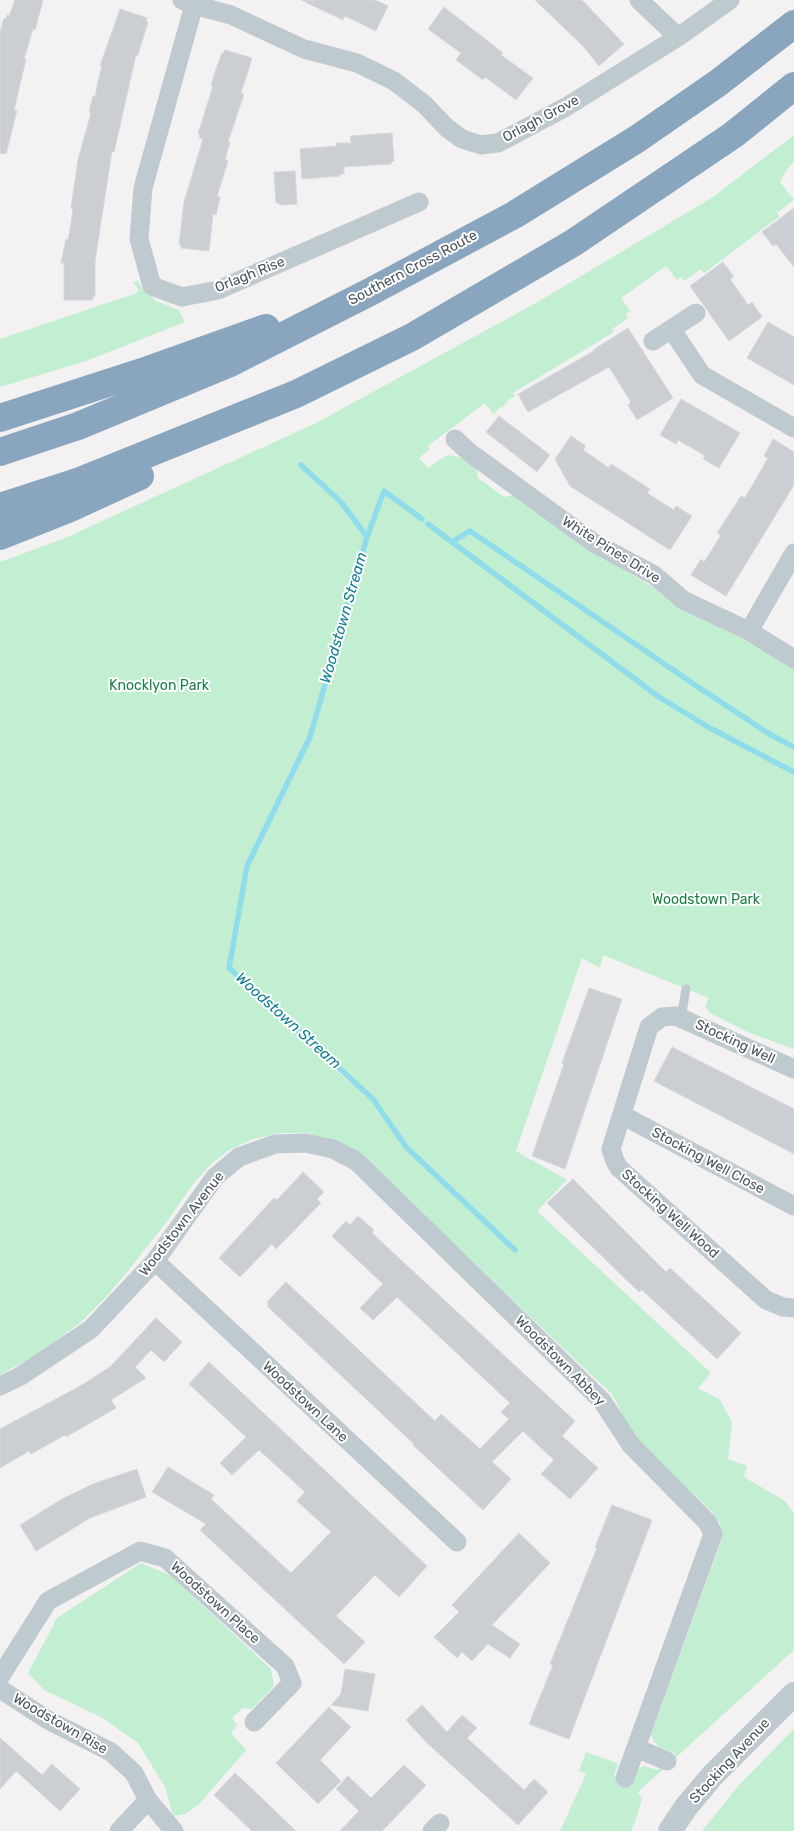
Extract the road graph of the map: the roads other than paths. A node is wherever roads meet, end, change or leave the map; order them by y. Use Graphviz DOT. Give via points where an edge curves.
graph roads {
  1 [pos="639,0"];
  2 [pos="730,0"];
  3 [pos="188,3"];
  4 [pos="794,24"];
  5 [pos="678,37"];
  6 [pos="794,86"];
  7 [pos="419,202"];
  8 [pos="370,292"];
  9 [pos="696,313"];
  10 [pos="672,330"];
  11 [pos="653,341"];
  12 [pos="296,394"];
  13 [pos="0,418"];
  14 [pos="794,428"];
  15 [pos="455,440"];
  16 [pos="0,452"];
  17 [pos="0,507"];
  18 [pos="0,536"];
  19 [pos="794,553"];
  20 [pos="749,631"];
  21 [pos="794,659"];
  22 [pos="686,989"];
  23 [pos="679,1017"];
  24 [pos="794,1069"];
  25 [pos="622,1115"];
  26 [pos="305,1143"];
  27 [pos="794,1206"];
  28 [pos="155,1261"];
  29 [pos="794,1308"];
  30 [pos="0,1386"];
  31 [pos="456,1542"];
  32 [pos="0,1677"];
  33 [pos="0,1689"];
  34 [pos="794,1694"];
  35 [pos="254,1722"];
  36 [pos="636,1748"];
  37 [pos="667,1761"];
  38 [pos="625,1778"];
  39 [pos="148,1800"];
  40 [pos="119,1831"];
  41 [pos="174,1831"];
  42 [pos="670,1831"];
  1 -- 5 [label="street"];
  2 -- 5 [label="street, Orlagh Grove"];
  3 -- 5 [label="street, Orlagh Grove" via="231,16 304,49 357,63 394,81 462,140 481,145 498,143 566,107"];
  3 -- 7 [label="street, Orlagh Rise" via="142,188 139,239 152,286 182,297 218,290"];
  4 -- 8 [label="highway, Southern Cross Route" via="718,83 637,139 514,215"];
  6 -- 12 [label="highway" via="733,135 573,243 412,337"];
  8 -- 13 [label="highway"];
  8 -- 16 [label="highway, Southern Cross Route" via="230,363 78,426"];
  9 -- 10 [label="street"];
  10 -- 11 [label="street"];
  10 -- 14 [label="street" via="702,376"];
  12 -- 17 [label="highway" via="80,481"];
  12 -- 18 [label="highway" via="160,466 68,509"];
  15 -- 20 [label="street, White Pines Drive" via="594,543 654,575 683,600"];
  19 -- 20 [label="street"];
  20 -- 21 [label="street, White Pines Drive"];
  22 -- 23 [label="lane"];
  23 -- 24 [label="street, Stocking Well"];
  23 -- 25 [label="street, Stocking Well Wood" via="662,1017 649,1027"];
  25 -- 27 [label="street, Stocking Well Close"];
  25 -- 29 [label="street, Stocking Well Wood" via="611,1149 619,1168 766,1300"];
  26 -- 28 [label="street, Woodstown Avenue" via="275,1144 239,1157 215,1177"];
  26 -- 36 [label="street, Woodstown Abbey" via="333,1149 356,1161 602,1401 630,1444 708,1523 713,1534 708,1551"];
  28 -- 30 [label="street, Woodstown Avenue" via="91,1330"];
  28 -- 31 [label="street, Woodstown Lane"];
  32 -- 35 [label="street, Woodstown Place" via="48,1601 140,1551 165,1558 285,1666 292,1682"];
  33 -- 39 [label="street, Woodstown Rise" via="48,1720 111,1752 134,1773"];
  34 -- 42 [label="street, Stocking Avenue" via="712,1776"];
  36 -- 37 [label="street"];
  36 -- 38 [label="street, Woodstown Abbey"];
  39 -- 40 [label="street"];
  39 -- 41 [label="street, Woodstown Rise"];
}
